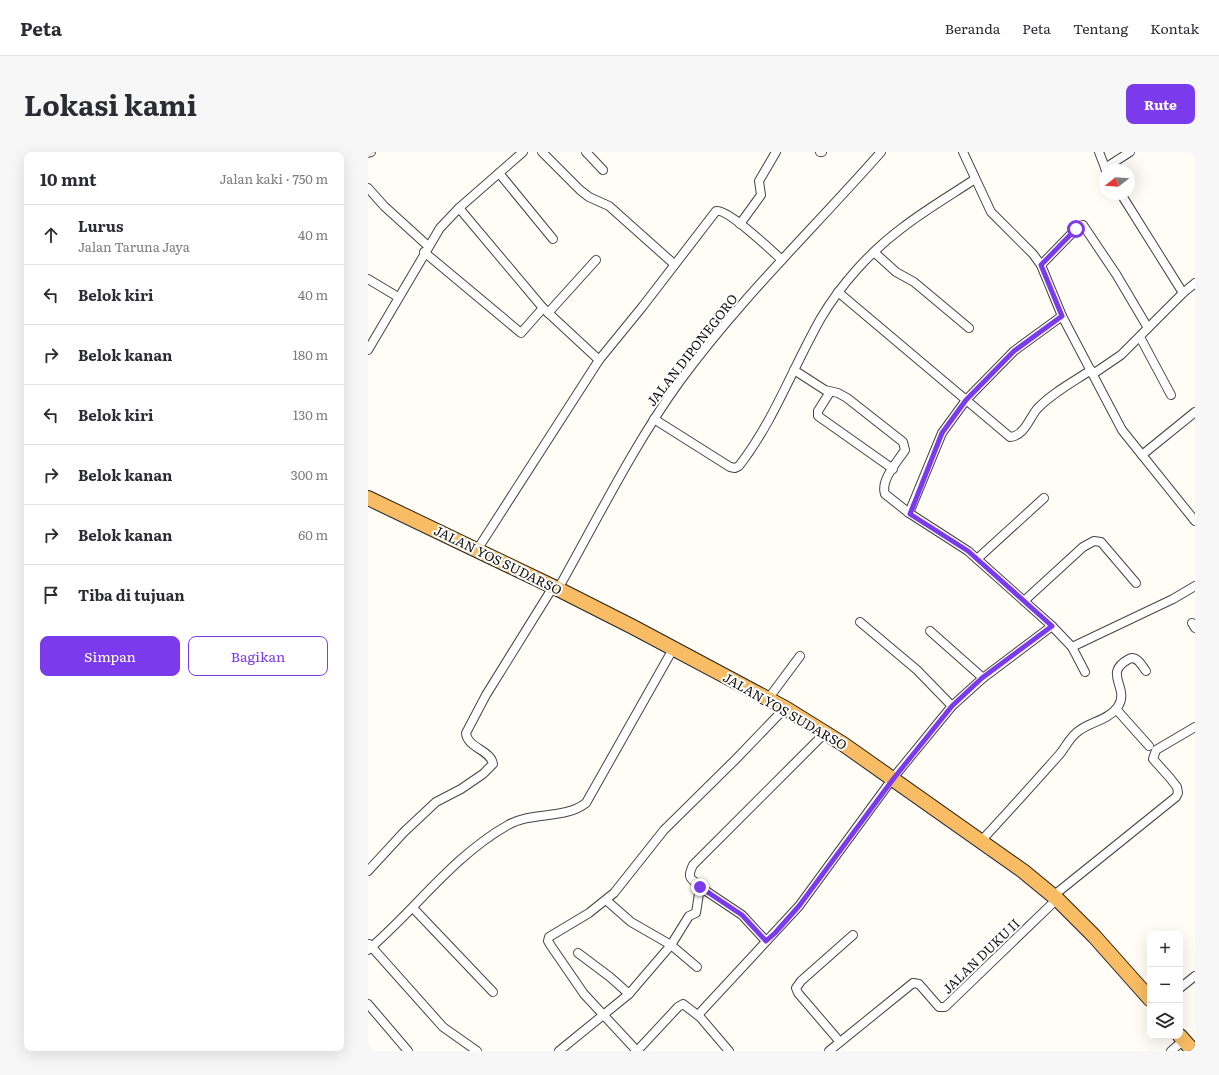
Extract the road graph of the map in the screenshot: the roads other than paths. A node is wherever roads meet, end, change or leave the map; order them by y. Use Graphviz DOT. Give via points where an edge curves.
graph roads {
  1 [pos="523,152"];
  2 [pos="542,152"];
  3 [pos="586,152"];
  4 [pos="776,152"];
  5 [pos="881,152"];
  6 [pos="963,152"];
  7 [pos="1099,152"];
  8 [pos="1130,152"];
  9 [pos="1104,164"];
  10 [pos="1113,164"];
  11 [pos="603,170"];
  12 [pos="499,173"];
  13 [pos="975,179"];
  14 [pos="368,188"];
  15 [pos="1125,200"];
  16 [pos="459,208"];
  17 [pos="740,224"];
  18 [pos="553,240"];
  19 [pos="426,249"];
  20 [pos="874,252"];
  21 [pos="596,260"];
  22 [pos="782,260"];
  23 [pos="674,264"];
  24 [pos="1041,265"];
  25 [pos="368,279"];
  26 [pos="1195,283"];
  27 [pos="838,292"];
  28 [pos="1182,293"];
  29 [pos="398,297"];
  30 [pos="546,311"];
  31 [pos="1062,316"];
  32 [pos="969,328"];
  33 [pos="1148,328"];
  34 [pos="1140,337"];
  35 [pos="369,347"];
  36 [pos="598,360"];
  37 [pos="794,370"];
  38 [pos="1092,372"];
  39 [pos="830,392"];
  40 [pos="1171,395"];
  41 [pos="966,400"];
  42 [pos="1195,412"];
  43 [pos="654,419"];
  44 [pos="1142,455"];
  45 [pos="893,469"];
  46 [pos="368,498"];
  47 [pos="1044,498"];
  48 [pos="910,514"];
  49 [pos="1195,521"];
  50 [pos="477,550"];
  51 [pos="977,559"];
  52 [pos="1136,583"];
  53 [pos="1195,586"];
  54 [pos="555,588"];
  55 [pos="1024,601"];
  56 [pos="860,622"];
  57 [pos="1052,626"];
  58 [pos="930,631"];
  59 [pos="1072,647"];
  60 [pos="673,649"];
  61 [pos="800,656"];
  62 [pos="1146,671"];
  63 [pos="1085,672"];
  64 [pos="982,678"];
  65 [pos="768,699"];
  66 [pos="952,706"];
  67 [pos="785,708"];
  68 [pos="1116,709"];
  69 [pos="1195,727"];
  70 [pos="825,732"];
  71 [pos="1149,746"];
  72 [pos="894,778"];
  73 [pos="982,840"];
  74 [pos="368,871"];
  75 [pos="700,887"];
  76 [pos="1055,898"];
  77 [pos="606,900"];
  78 [pos="413,908"];
  79 [pos="853,935"];
  80 [pos="766,941"];
  81 [pos="670,945"];
  82 [pos="369,946"];
  83 [pos="578,953"];
  84 [pos="698,967"];
  85 [pos="1195,976"];
  86 [pos="1183,986"];
  87 [pos="493,992"];
  88 [pos="629,994"];
  89 [pos="1147,996"];
  90 [pos="368,1004"];
  91 [pos="698,1015"];
  92 [pos="603,1016"];
  93 [pos="840,1042"];
  94 [pos="1186,1042"];
  95 [pos="408,1051"];
  96 [pos="477,1051"];
  97 [pos="559,1051"];
  98 [pos="637,1051"];
  99 [pos="729,1051"];
  100 [pos="829,1051"];
  101 [pos="1171,1051"];
  1 -- 12 [label="street"];
  2 -- 23 [label="street" via="580,190 609,206"];
  3 -- 11 [label="street"];
  4 -- 17 [label="street" via="759,181 761,195"];
  5 -- 22 [label="street, JALAN DIPONEGORO"];
  6 -- 13 [label="street"];
  7 -- 9 [label="street"];
  8 -- 10 [label="street"];
  12 -- 16 [label="street"];
  12 -- 18 [label="street"];
  13 -- 20 [label="street" via="902,227"];
  13 -- 24 [label="street" via="991,212"];
  14 -- 19 [label="street"];
  15 -- 28 [label="street"];
  16 -- 19 [label="street" via="440,228"];
  16 -- 30 [label="street"];
  17 -- 22 [label="street"];
  17 -- 23 [label="street" via="723,212 716,211"];
  19 -- 29 [label="street"];
  19 -- 30 [label="street" via="521,333"];
  20 -- 27 [label="street"];
  20 -- 32 [label="street"];
  21 -- 30 [label="street"];
  22 -- 43 [label="street, JALAN DIPONEGORO" via="705,349"];
  23 -- 36 [label="street"];
  24 -- 31 [label="street"];
  24 -- 33 [label="street" via="1079,226 1083,225"];
  25 -- 29 [label="street"];
  26 -- 28 [label="street"];
  27 -- 37 [label="street"];
  27 -- 41 [label="street"];
  28 -- 33 [label="street"];
  29 -- 35 [label="street"];
  30 -- 36 [label="street"];
  31 -- 38 [label="street"];
  31 -- 41 [label="street" via="1014,351"];
  33 -- 34 [label="street"];
  34 -- 38 [label="street" via="1121,355"];
  34 -- 40 [label="street"];
  36 -- 50 [label="street"];
  37 -- 39 [label="street"];
  37 -- 43 [label="street" via="760,437 735,468"];
  38 -- 41 [label="street" via="1047,400 1015,437 1003,432"];
  38 -- 44 [label="street" via="1122,430"];
  39 -- 45 [label="street" via="818,411 818,416"];
  39 -- 45 [label="street" via="847,398 903,442 905,450"];
  41 -- 48 [label="street" via="942,433"];
  42 -- 44 [label="street"];
  43 -- 54 [label="street, JALAN DIPONEGORO"];
  44 -- 49 [label="street"];
  45 -- 48 [label="street" via="884,489 888,496"];
  46 -- 50 [label="highway, JALAN YOS SUDARSO"];
  47 -- 51 [label="street"];
  48 -- 51 [label="street" via="959,544"];
  50 -- 54 [label="highway, JALAN YOS SUDARSO"];
  51 -- 55 [label="street"];
  52 -- 55 [label="street" via="1101,542 1094,541 1083,547"];
  53 -- 59 [label="street" via="1173,600"];
  54 -- 60 [label="highway, JALAN YOS SUDARSO"];
  54 -- 74 [label="street, JALAN DIPONEGORO" via="497,676 466,732 469,741 492,759 493,764 461,789 436,802"];
  55 -- 57 [label="street"];
  56 -- 66 [label="street" via="917,670"];
  57 -- 59 [label="street"];
  57 -- 64 [label="street"];
  58 -- 64 [label="street"];
  59 -- 63 [label="street"];
  60 -- 65 [label="highway, JALAN YOS SUDARSO"];
  60 -- 78 [label="street" via="586,803 570,812 522,819 507,825 452,868"];
  61 -- 65 [label="street"];
  62 -- 68 [label="street" via="1137,659 1133,658 1118,668 1116,674 1122,694"];
  64 -- 66 [label="street"];
  65 -- 67 [label="highway, JALAN YOS SUDARSO"];
  66 -- 72 [label="street"];
  67 -- 70 [label="highway, JALAN YOS SUDARSO"];
  67 -- 77 [label="street" via="664,830"];
  68 -- 71 [label="street"];
  68 -- 73 [label="street" via="1110,715 1074,734 1061,753"];
  69 -- 76 [label="street, JALAN DUKU II" via="1156,750 1154,754 1153,759 1176,787 1176,797"];
  70 -- 72 [label="highway, JALAN YOS SUDARSO"];
  70 -- 75 [label="street" via="694,865 690,877"];
  72 -- 73 [label="highway, JALAN YOS SUDARSO"];
  72 -- 80 [label="street" via="799,906"];
  73 -- 76 [label="highway, JALAN YOS SUDARSO"];
  75 -- 80 [label="street" via="742,915"];
  75 -- 81 [label="street" via="696,913 689,916"];
  76 -- 89 [label="highway, JALAN YOS SUDARSO" via="1094,936"];
  76 -- 93 [label="street, JALAN DUKU II" via="945,1007 939,1007 919,984 913,983"];
  77 -- 81 [label="street" via="631,922"];
  77 -- 92 [label="street" via="554,933 548,941 578,986"];
  78 -- 82 [label="street"];
  78 -- 87 [label="street"];
  79 -- 93 [label="street" via="796,988"];
  80 -- 91 [label="street"];
  81 -- 84 [label="street"];
  81 -- 88 [label="street"];
  82 -- 96 [label="street" via="443,1026"];
  83 -- 88 [label="street"];
  85 -- 86 [label="street"];
  88 -- 92 [label="street"];
  90 -- 95 [label="street"];
  91 -- 98 [label="street" via="686,1004 680,1005"];
  91 -- 99 [label="street"];
  92 -- 97 [label="street"];
  92 -- 98 [label="street"];
  93 -- 100 [label="street, JALAN DUKU II"];
  94 -- 101 [label="street"];
}
